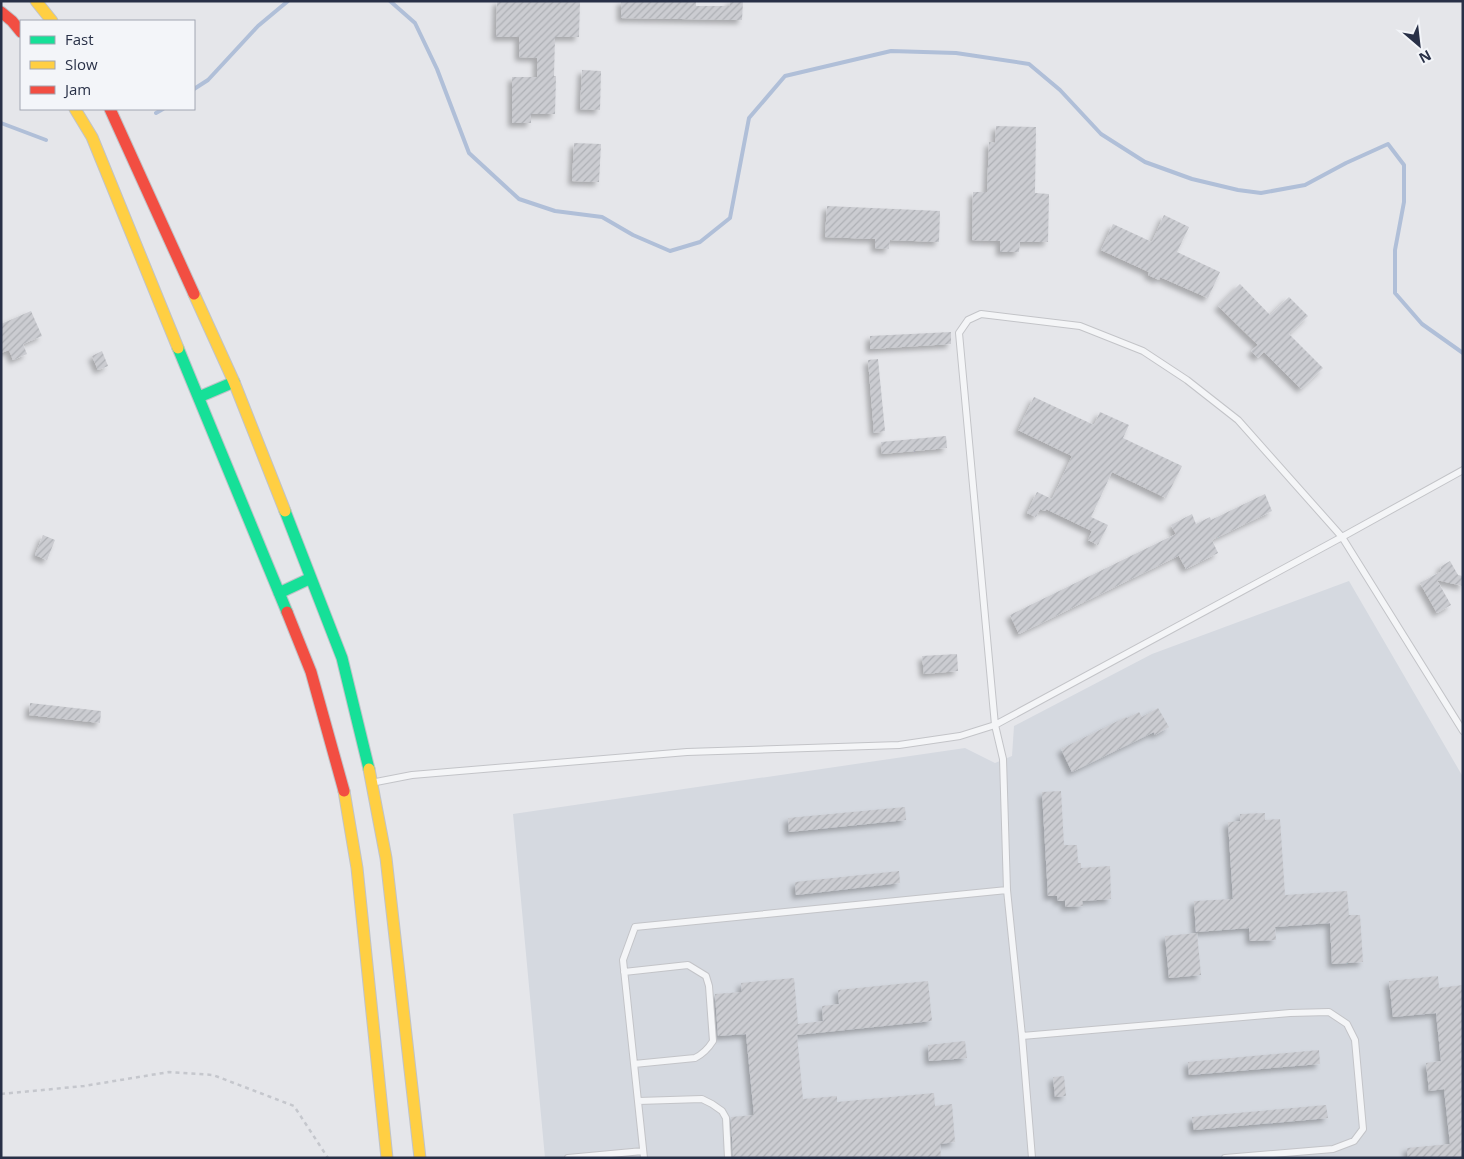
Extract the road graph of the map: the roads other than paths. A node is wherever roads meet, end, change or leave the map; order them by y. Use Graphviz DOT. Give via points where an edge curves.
graph roads {
  1 [pos="36,1"];
  2 [pos="1,12"];
  3 [pos="51,20"];
  4 [pos="20,31"];
  5 [pos="77,110"];
  6 [pos="110,110"];
  7 [pos="234,382"];
  8 [pos="199,397"];
  9 [pos="1463,470"];
  10 [pos="1342,537"];
  11 [pos="311,578"];
  12 [pos="279,592"];
  13 [pos="995,725"];
  14 [pos="1463,731"];
  15 [pos="372,782"];
  16 [pos="1007,890"];
  17 [pos="624,972"];
  18 [pos="1022,1036"];
  19 [pos="634,1064"];
  20 [pos="638,1101"];
  21 [pos="644,1155"];
  22 [pos="386,1158"];
  23 [pos="420,1158"];
  24 [pos="568,1158"];
  25 [pos="728,1158"];
  26 [pos="1032,1158"];
  27 [pos="1225,1158"];
  1 -- 3 [label="main road"];
  2 -- 4 [label="main road"];
  5 -- 8 [label="main road" via="92,137"];
  6 -- 7 [label="main road"];
  7 -- 8 [label="main road"];
  7 -- 11 [label="main road"];
  8 -- 12 [label="main road"];
  9 -- 10 [label="lane"];
  10 -- 13 [label="lane"];
  10 -- 13 [label="lane" via="1238,420 1143,351 1080,326 981,314 968,320 959,333"];
  10 -- 14 [label="lane"];
  11 -- 12 [label="main road"];
  11 -- 15 [label="main road" via="342,658"];
  12 -- 22 [label="main road" via="311,672 343,785 357,868"];
  13 -- 15 [label="lane" via="960,736 899,745 687,752 412,775"];
  13 -- 16 [label="lane" via="1003,759"];
  15 -- 23 [label="main road" via="386,858"];
  16 -- 17 [label="lane" via="635,927 623,960"];
  16 -- 18 [label="lane"];
  17 -- 19 [label="lane"];
  17 -- 19 [label="lane" via="688,965 706,976 709,986 713,1041 709,1048 695,1058"];
  18 -- 26 [label="lane"];
  18 -- 27 [label="lane" via="1290,1013 1328,1012 1347,1024 1355,1040 1363,1128 1354,1141 1333,1149"];
  19 -- 20 [label="lane"];
  20 -- 21 [label="lane"];
  20 -- 25 [label="lane" via="702,1099 712,1104 726,1118"];
  21 -- 24 [label="lane"];
}
